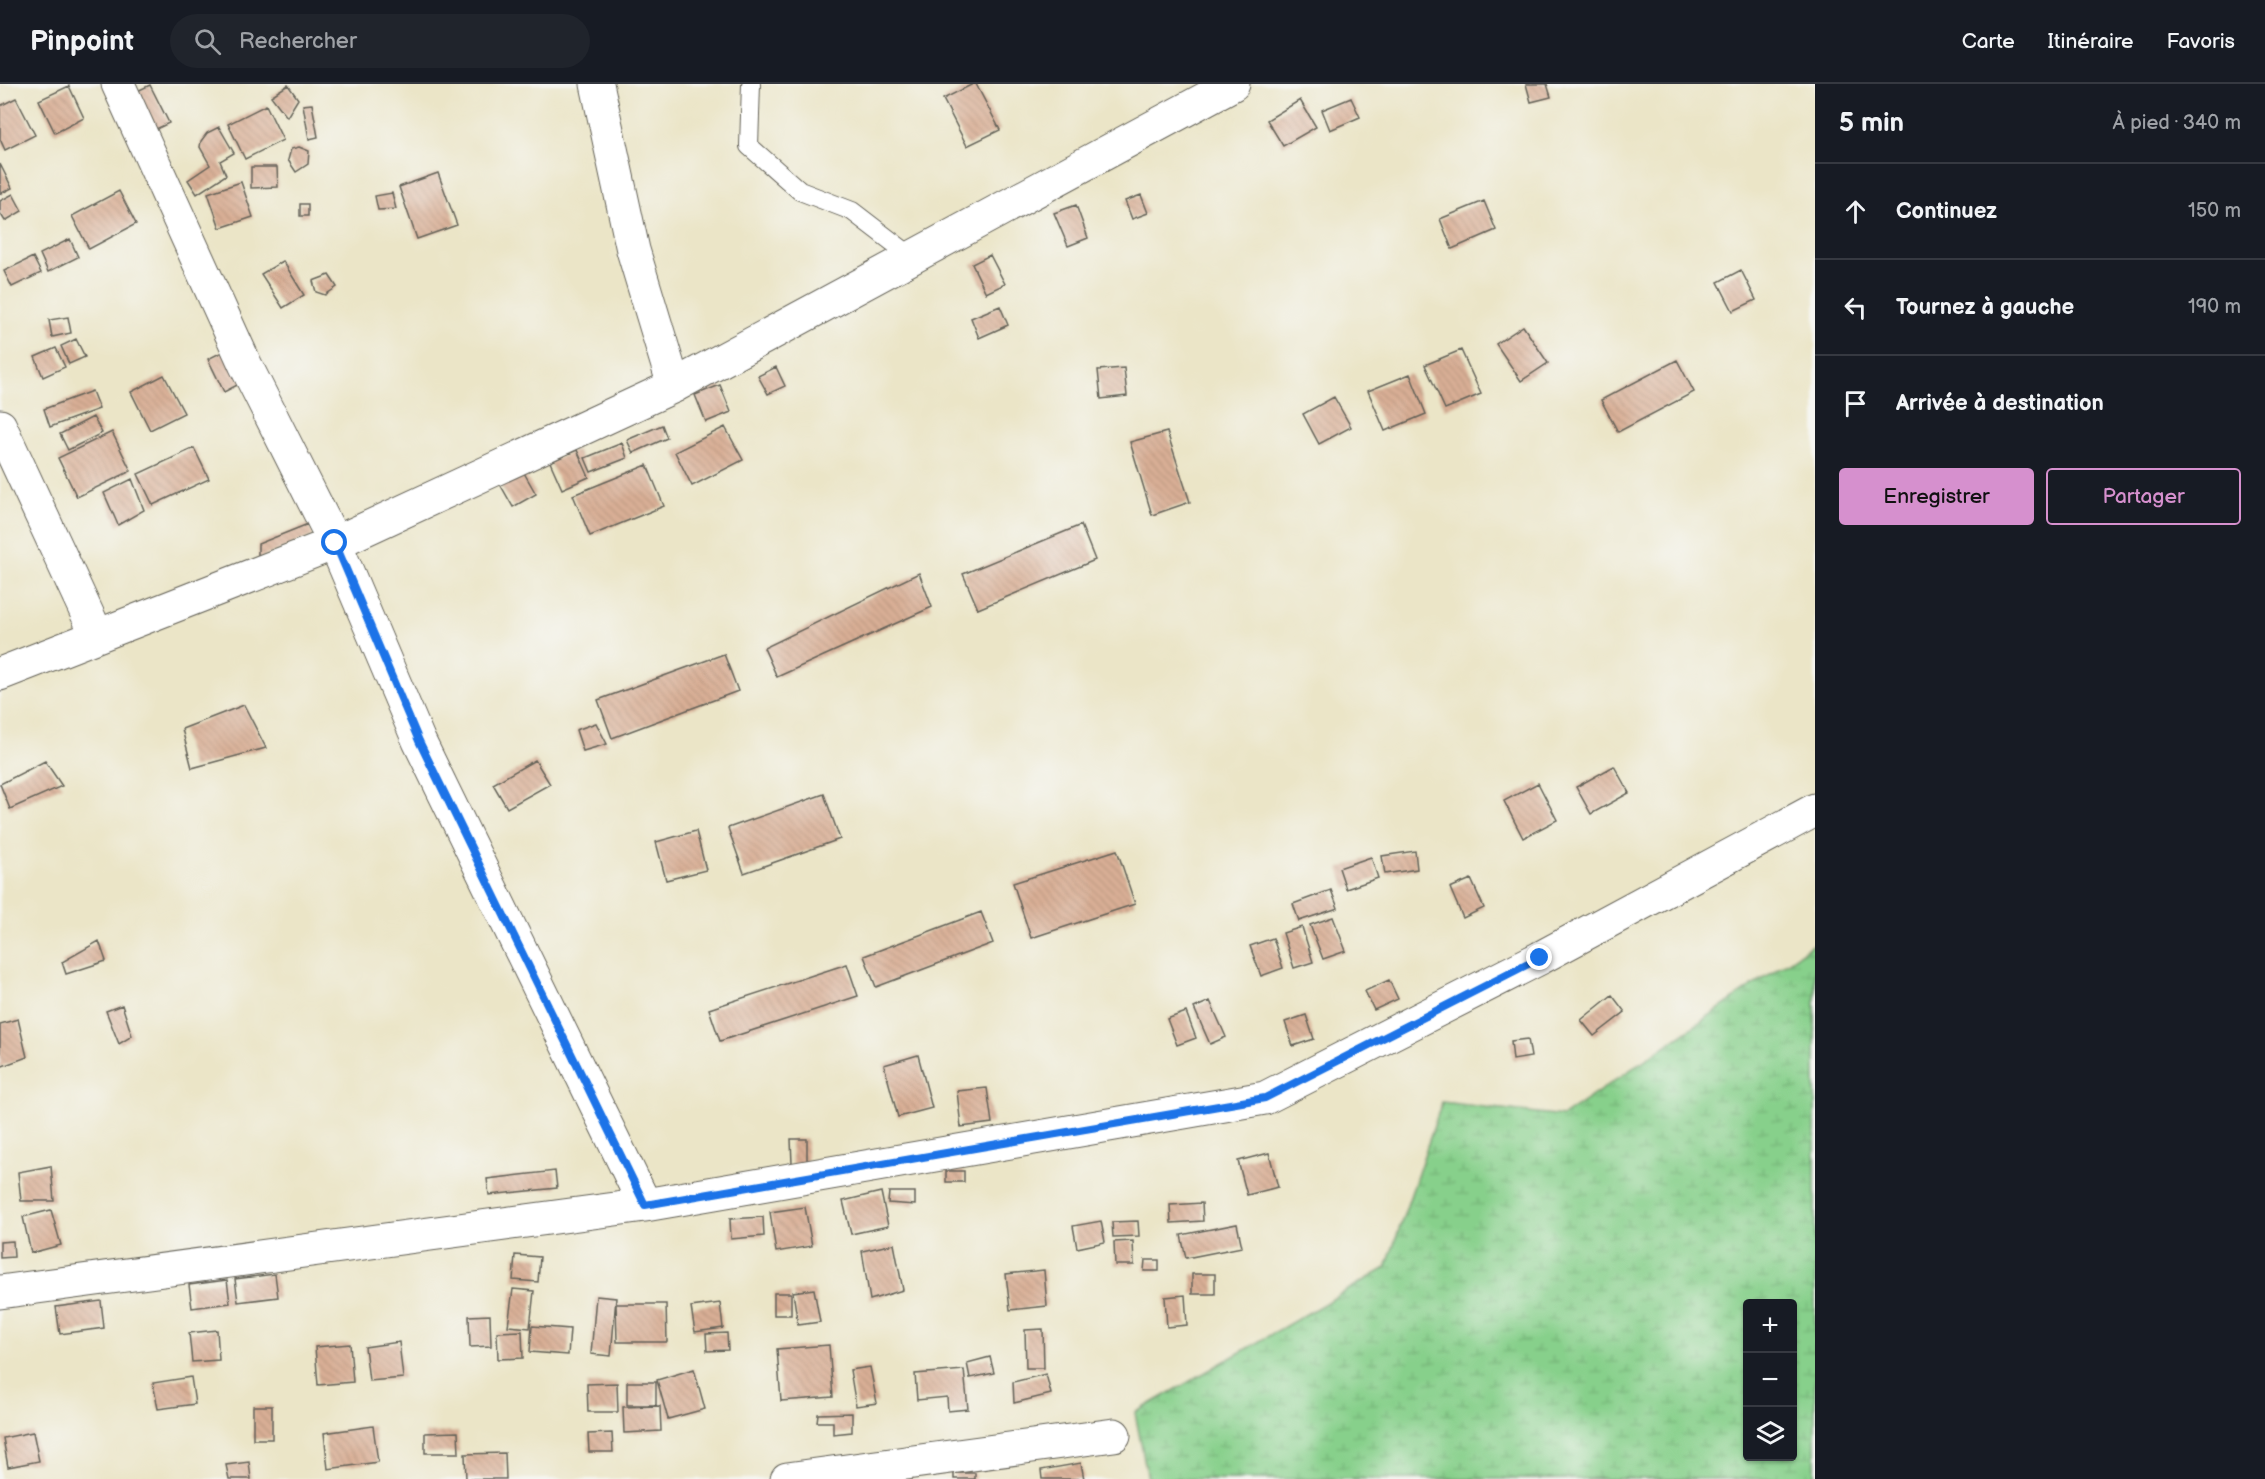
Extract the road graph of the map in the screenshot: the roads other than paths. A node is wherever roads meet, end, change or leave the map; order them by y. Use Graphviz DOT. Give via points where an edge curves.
graph roads {
  1 [pos="118,84"];
  2 [pos="597,84"];
  3 [pos="751,84"];
  4 [pos="1233,84"];
  5 [pos="912,257"];
  6 [pos="674,386"];
  7 [pos="0,426"];
  8 [pos="335,543"];
  9 [pos="97,635"];
  10 [pos="0,674"];
  11 [pos="1815,810"];
  12 [pos="645,1205"];
  13 [pos="0,1292"];
  14 [pos="1114,1435"];
  15 [pos="788,1479"];
  1 -- 8 [label="main road" via="245,364"];
  2 -- 6 [label="main road" via="633,250"];
  3 -- 5 [label="lane" via="749,146 800,191 852,211"];
  4 -- 5 [label="main road"];
  5 -- 6 [label="main road"];
  6 -- 8 [label="main road"];
  7 -- 9 [label="main road"];
  8 -- 9 [label="main road"];
  8 -- 12 [label="main road" via="419,741"];
  9 -- 10 [label="main road"];
  11 -- 12 [label="main road" via="1540,958 1265,1098"];
  12 -- 13 [label="main road"];
  14 -- 15 [label="main road"];
}
